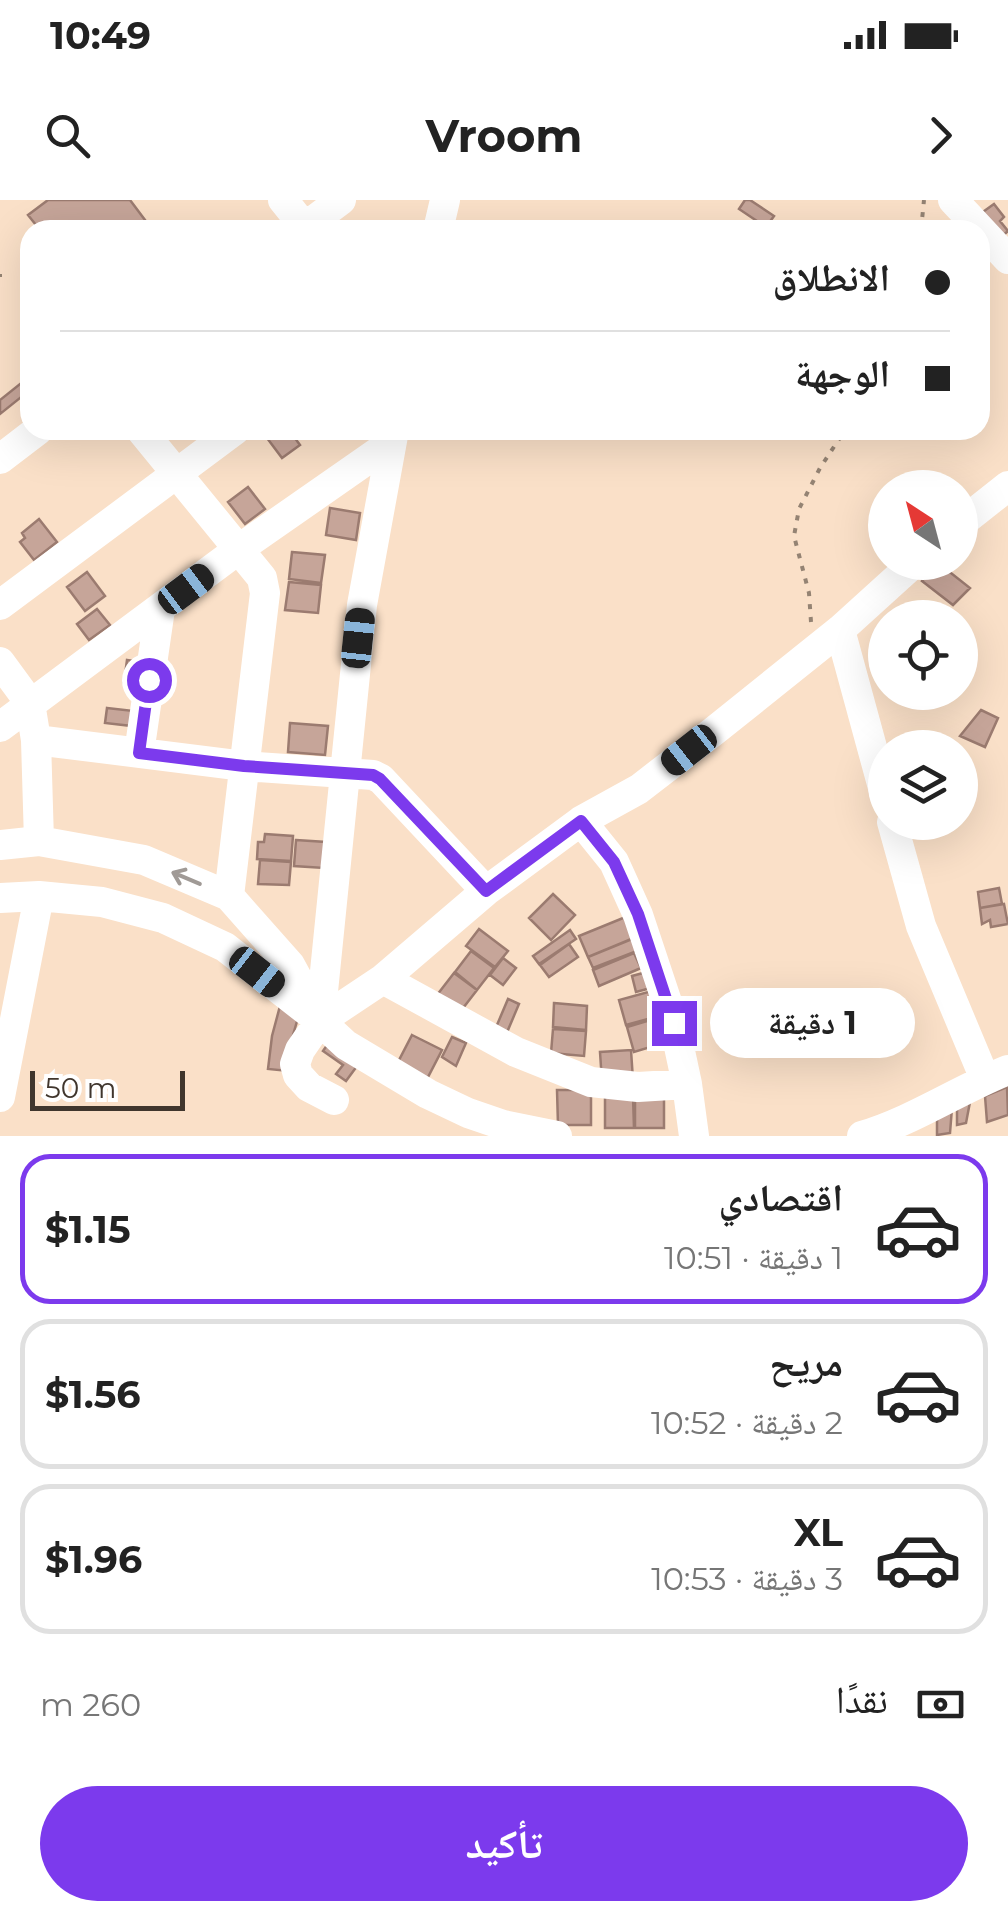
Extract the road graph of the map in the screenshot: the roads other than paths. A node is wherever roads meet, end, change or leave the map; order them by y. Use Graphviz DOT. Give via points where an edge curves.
graph roads {
  1 [pos="340,200"];
  2 [pos="953,200"];
  3 [pos="315,220"];
  4 [pos="972,220"];
  5 [pos="990,239"];
  6 [pos="1008,258"];
  7 [pos="25,440"];
  8 [pos="150,440"];
  9 [pos="222,440"];
  10 [pos="387,440"];
  11 [pos="391,440"];
  12 [pos="0,459"];
  13 [pos="176,474"];
  14 [pos="1008,486"];
  15 [pos="978,510"];
  16 [pos="239,549"];
  17 [pos="895,580"];
  18 [pos="0,605"];
  19 [pos="160,608"];
  20 [pos="840,630"];
  21 [pos="0,662"];
  22 [pos="30,703"];
  23 [pos="0,727"];
  24 [pos="868,733"];
  25 [pos="36,740"];
  26 [pos="139,753"];
  27 [pos="244,766"];
  28 [pos="345,772"];
  29 [pos="581,821"];
  30 [pos="897,840"];
  31 [pos="39,841"];
  32 [pos="0,844"];
  33 [pos="486,891"];
  34 [pos="39,896"];
  35 [pos="228,896"];
  36 [pos="0,898"];
  37 [pos="384,980"];
  38 [pos="320,1021"];
  39 [pos="996,1074"];
  40 [pos="688,1084"];
  41 [pos="0,1097"];
  42 [pos="334,1100"];
  43 [pos="881,1134"];
  44 [pos="556,1136"];
  45 [pos="694,1136"];
  1 -- 3 [label="street"];
  2 -- 4 [label="street"];
  5 -- 6 [label="street"];
  7 -- 12 [label="street"];
  8 -- 13 [label="street"];
  9 -- 13 [label="street"];
  10 -- 16 [label="street"];
  11 -- 28 [label="street" via="362,604"];
  13 -- 16 [label="street"];
  13 -- 18 [label="street"];
  14 -- 15 [label="street"];
  16 -- 19 [label="street"];
  16 -- 27 [label="street" via="262,578 265,593"];
  17 -- 20 [label="street"];
  19 -- 22 [label="street"];
  19 -- 26 [label="street"];
  20 -- 24 [label="street"];
  20 -- 29 [label="street" via="639,788"];
  21 -- 22 [label="street"];
  22 -- 23 [label="street"];
  22 -- 25 [label="street"];
  25 -- 26 [label="street"];
  25 -- 31 [label="street"];
  26 -- 27 [label="street"];
  27 -- 28 [label="street"];
  27 -- 35 [label="street"];
  28 -- 33 [label="street" via="380,779"];
  28 -- 38 [label="street"];
  29 -- 33 [label="street"];
  29 -- 40 [label="street" via="614,862 638,914"];
  30 -- 39 [label="street" via="921,926"];
  31 -- 32 [label="street"];
  35 -- 31 [label="street, one-way" via="144,860"];
  33 -- 37 [label="street"];
  34 -- 36 [label="street"];
  34 -- 38 [label="street" via="102,902 164,918 226,947"];
  34 -- 41 [label="street"];
  35 -- 38 [label="street" via="290,964"];
  37 -- 38 [label="street"];
  37 -- 40 [label="street" via="516,1052 591,1082"];
  38 -- 42 [label="street" via="295,1064 309,1087"];
  38 -- 44 [label="street" via="346,1045 428,1094 503,1125"];
  39 -- 43 [label="street"];
  40 -- 45 [label="street"];
}
